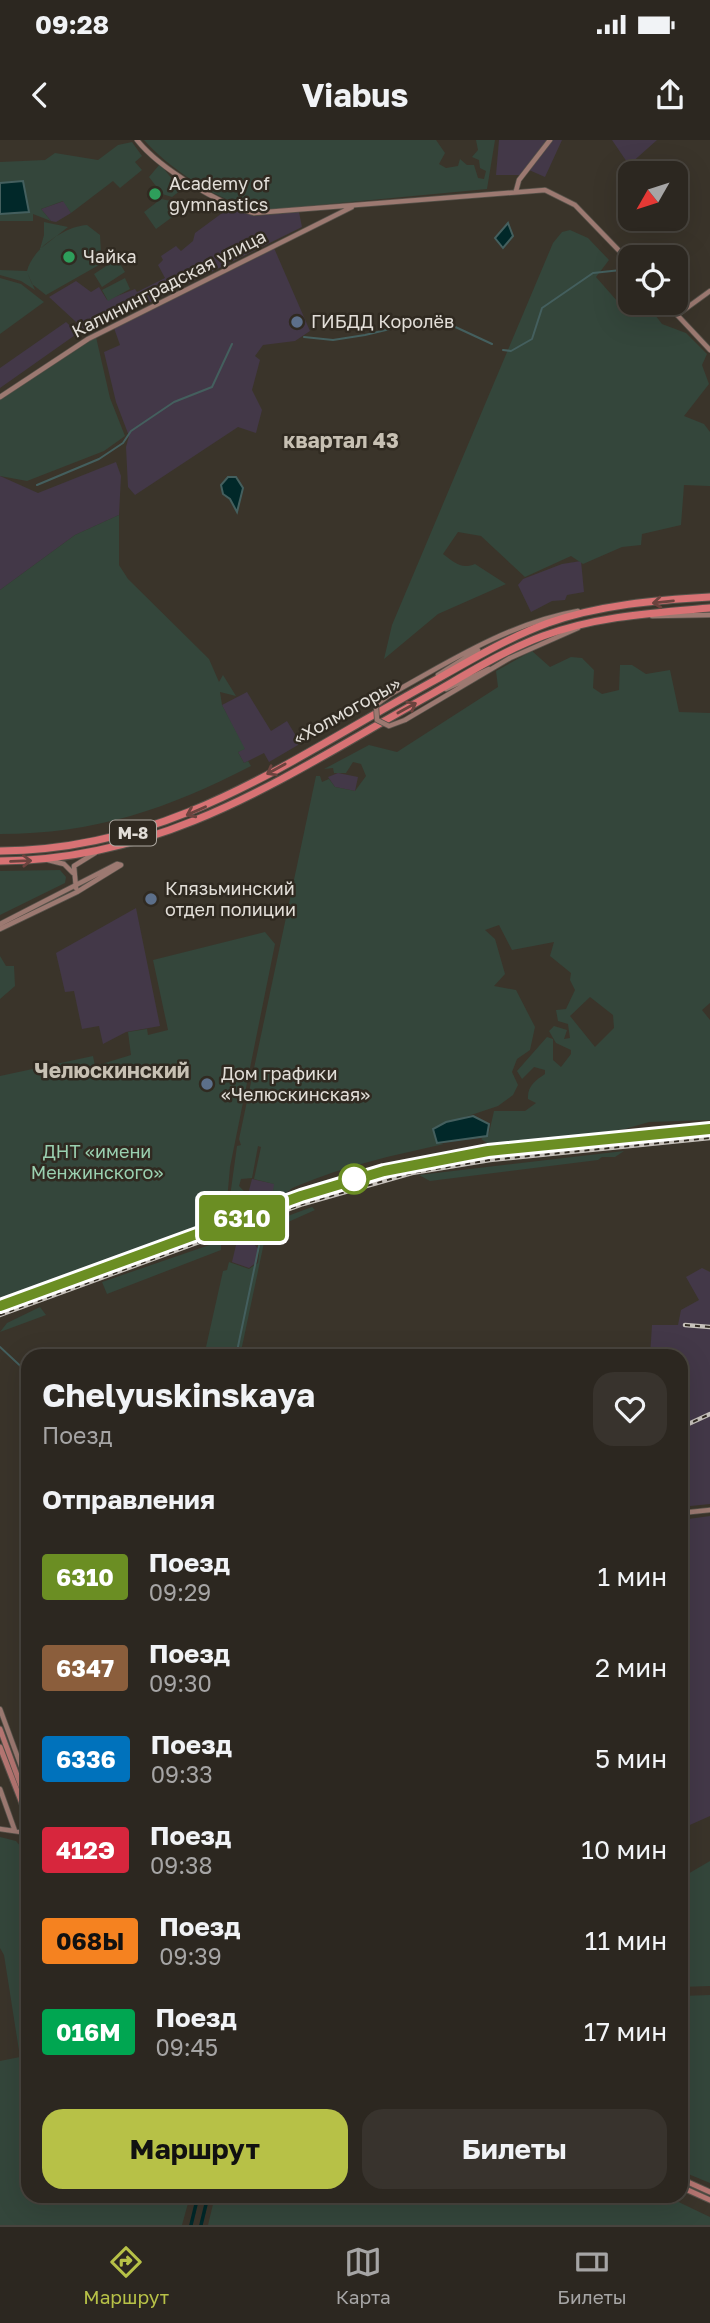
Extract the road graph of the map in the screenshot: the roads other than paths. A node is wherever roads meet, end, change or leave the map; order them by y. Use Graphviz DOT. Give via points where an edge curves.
graph roads {
  1 [pos="137,140"];
  2 [pos="550,140"];
  3 [pos="516,191"];
  4 [pos="355,205"];
  5 [pos="334,206"];
  6 [pos="338,214"];
  7 [pos="618,250"];
  8 [pos="710,292"];
  9 [pos="688,307"];
  10 [pos="677,315"];
  11 [pos="710,350"];
  12 [pos="0,397"];
  13 [pos="710,597"];
  14 [pos="606,608"];
  15 [pos="710,608"];
  16 [pos="630,615"];
  17 [pos="710,615"];
  18 [pos="598,620"];
  19 [pos="497,639"];
  20 [pos="510,658"];
  21 [pos="421,687"];
  22 [pos="426,697"];
  23 [pos="0,851"];
  24 [pos="98,852"];
  25 [pos="43,860"];
  26 [pos="0,861"];
  27 [pos="73,874"];
  28 [pos="76,890"];
  29 [pos="0,926"];
  30 [pos="710,1510"];
  31 [pos="688,1512"];
  32 [pos="0,1709"];
  33 [pos="0,1729"];
  34 [pos="0,1747"];
  35 [pos="21,1766"];
  36 [pos="21,1786"];
  37 [pos="0,1789"];
  38 [pos="21,1801"];
  39 [pos="0,1829"];
  40 [pos="15,1831"];
  41 [pos="21,1832"];
  42 [pos="688,2182"];
  43 [pos="688,2190"];
  44 [pos="710,2192"];
  45 [pos="710,2200"];
  1 -- 5 [label="street" via="159,162 244,210 265,213"];
  2 -- 3 [label="street" via="519,180"];
  3 -- 4 [label="street"];
  3 -- 7 [label="street" via="545,190 568,200"];
  4 -- 5 [label="street"];
  4 -- 6 [label="street, Калининградская улица"];
  5 -- 6 [label="street"];
  6 -- 12 [label="street, Калининградская улица" via="88,339"];
  8 -- 9 [label="street"];
  10 -- 11 [label="street"];
  13 -- 14 [label="highway, «Холмогоры» / М-8, one-way"];
  14 -- 19 [label="street" via="552,616"];
  14 -- 21 [label="highway, «Холмогоры» / М-8" via="523,634"];
  15 -- 16 [label="highway, «Холмогоры» / М-8"];
  16 -- 17 [label="street"];
  16 -- 18 [label="highway, «Холмогоры» / М-8"];
  18 -- 20 [label="street"];
  18 -- 22 [label="highway, «Холмогоры» / М-8" via="525,644"];
  19 -- 20 [label="street, bridge" via="391,694 376,705 377,720 389,726 405,720"];
  19 -- 21 [label="street"];
  20 -- 22 [label="street"];
  21 -- 23 [label="highway, «Холмогоры» / М-8, one-way" via="257,780 177,819 92,843"];
  24 -- 22 [label="highway, «Холмогоры» / М-8, one-way" via="168,833 216,813"];
  24 -- 25 [label="highway, «Холмогоры» / М-8"];
  24 -- 27 [label="street" via="78,862"];
  26 -- 25 [label="highway, «Холмогоры» / М-8, one-way"];
  25 -- 27 [label="street" via="64,864"];
  27 -- 28 [label="street"];
  28 -- 28 [label="street" via="121,865 117,864"];
  28 -- 29 [label="street"];
  30 -- 31 [label="street"];
  32 -- 35 [label="street"];
  33 -- 36 [label="main road"];
  34 -- 38 [label="main road"];
  37 -- 40 [label="street"];
  39 -- 40 [label="street"];
  40 -- 41 [label="street"];
  42 -- 44 [label="main road"];
  43 -- 45 [label="main road"];
}
